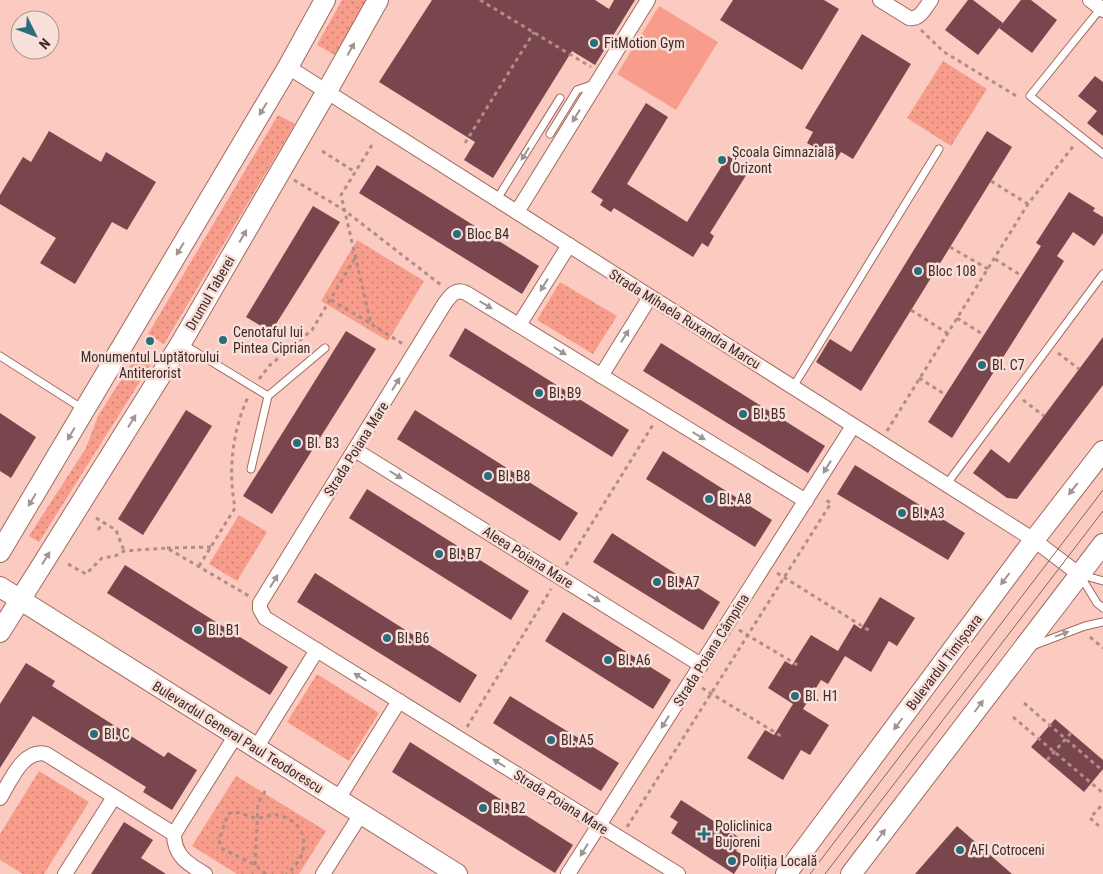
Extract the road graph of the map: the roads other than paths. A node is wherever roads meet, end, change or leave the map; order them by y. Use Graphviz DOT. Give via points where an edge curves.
graph roads {
  1 [pos="325,0"];
  2 [pos="378,0"];
  3 [pos="648,0"];
  4 [pos="880,0"];
  5 [pos="932,0"];
  6 [pos="1098,6"];
  7 [pos="288,67"];
  8 [pos="599,78"];
  9 [pos="327,91"];
  10 [pos="560,98"];
  11 [pos="550,134"];
  12 [pos="939,150"];
  13 [pos="1103,154"];
  14 [pos="497,199"];
  15 [pos="517,212"];
  16 [pos="569,245"];
  17 [pos="1103,274"];
  18 [pos="650,296"];
  19 [pos="519,325"];
  20 [pos="181,343"];
  21 [pos="325,348"];
  22 [pos="0,356"];
  23 [pos="601,376"];
  24 [pos="792,387"];
  25 [pos="268,396"];
  26 [pos="85,410"];
  27 [pos="853,426"];
  28 [pos="355,450"];
  29 [pos="1103,451"];
  30 [pos="251,469"];
  31 [pos="946,484"];
  32 [pos="806,501"];
  33 [pos="1034,540"];
  34 [pos="1103,544"];
  35 [pos="0,552"];
  36 [pos="1080,575"];
  37 [pos="1103,581"];
  38 [pos="0,587"];
  39 [pos="20,600"];
  40 [pos="1103,608"];
  41 [pos="1103,622"];
  42 [pos="0,632"];
  43 [pos="317,650"];
  44 [pos="1022,650"];
  45 [pos="701,665"];
  46 [pos="399,701"];
  47 [pos="236,735"];
  48 [pos="256,748"];
  49 [pos="1,793"];
  50 [pos="114,797"];
  51 [pos="338,799"];
  52 [pos="361,814"];
  53 [pos="599,825"];
  54 [pos="174,834"];
  55 [pos="65,874"];
  56 [pos="205,874"];
  57 [pos="323,874"];
  58 [pos="457,874"];
  59 [pos="568,874"];
  60 [pos="678,874"];
  61 [pos="786,874"];
  62 [pos="851,874"];
  1 -- 7 [label="main road"];
  9 -- 2 [label="main road, Drumul Taberei, one-way"];
  3 -- 8 [label="street"];
  4 -- 5 [label="street" via="913,19"];
  6 -- 13 [label="lane" via="1030,96"];
  7 -- 9 [label="street, Strada Mihaela Ruxandra Marcu"];
  7 -- 26 [label="main road, one-way"];
  8 -- 11 [label="lane" via="577,90"];
  8 -- 15 [label="street, one-way"];
  9 -- 14 [label="street, Strada Mihaela Ruxandra Marcu"];
  20 -- 9 [label="main road, Drumul Taberei, one-way"];
  10 -- 14 [label="lane, one-way"];
  12 -- 24 [label="lane"];
  14 -- 15 [label="street, Strada Mihaela Ruxandra Marcu"];
  15 -- 16 [label="street, Strada Mihaela Ruxandra Marcu"];
  16 -- 18 [label="street, Strada Mihaela Ruxandra Marcu"];
  16 -- 19 [label="street, one-way"];
  17 -- 31 [label="lane"];
  23 -- 18 [label="street, one-way"];
  18 -- 24 [label="street, Strada Mihaela Ruxandra Marcu"];
  19 -- 23 [label="street, one-way"];
  28 -- 19 [label="street, Strada Poiana Mare, one-way" via="452,294 458,291 466,293"];
  20 -- 25 [label="lane"];
  39 -- 20 [label="main road, Drumul Taberei, one-way"];
  21 -- 25 [label="lane"];
  22 -- 26 [label="lane"];
  23 -- 32 [label="street, one-way"];
  24 -- 27 [label="street, Strada Mihaela Ruxandra Marcu"];
  25 -- 30 [label="lane"];
  26 -- 35 [label="main road, one-way"];
  27 -- 31 [label="street, Strada Mihaela Ruxandra Marcu"];
  27 -- 32 [label="street, Strada Poiana Câmpina, one-way"];
  43 -- 28 [label="street, Strada Poiana Mare, one-way" via="265,618 260,603"];
  28 -- 45 [label="street, Aleea Poiana Mare, one-way"];
  29 -- 33 [label="main road, Bulevardul Timișoara, one-way"];
  31 -- 33 [label="street, Strada Mihaela Ruxandra Marcu"];
  32 -- 45 [label="street, Strada Poiana Câmpina"];
  33 -- 36 [label="street, Strada Mihaela Ruxandra Marcu"];
  33 -- 61 [label="main road, Bulevardul Timișoara, one-way"];
  34 -- 36 [label="main road"];
  36 -- 37 [label="lane"];
  36 -- 40 [label="lane"];
  36 -- 44 [label="main road"];
  38 -- 39 [label="main road, Bulevardul General Paul Teodorescu"];
  39 -- 42 [label="main road, Drumul Taberei"];
  39 -- 47 [label="main road, Bulevardul General Paul Teodorescu"];
  44 -- 41 [label="lane, one-way"];
  46 -- 43 [label="street, Strada Poiana Mare, one-way"];
  43 -- 48 [label="street"];
  62 -- 44 [label="main road, one-way"];
  45 -- 53 [label="street, Strada Poiana Câmpina, one-way"];
  46 -- 51 [label="street"];
  53 -- 46 [label="street, Strada Poiana Mare, one-way"];
  47 -- 48 [label="main road, Bulevardul General Paul Teodorescu"];
  47 -- 54 [label="street"];
  48 -- 51 [label="main road, Bulevardul General Paul Teodorescu"];
  49 -- 50 [label="street" via="23,762 40,752"];
  50 -- 54 [label="street"];
  50 -- 55 [label="street"];
  51 -- 52 [label="main road, Bulevardul General Paul Teodorescu"];
  52 -- 57 [label="street"];
  52 -- 58 [label="main road, Bulevardul General Paul Teodorescu"];
  53 -- 59 [label="street, Strada Poiana Câmpina, one-way"];
  53 -- 60 [label="street, Strada Poiana Mare"];
  54 -- 56 [label="street" via="180,857"];
}
